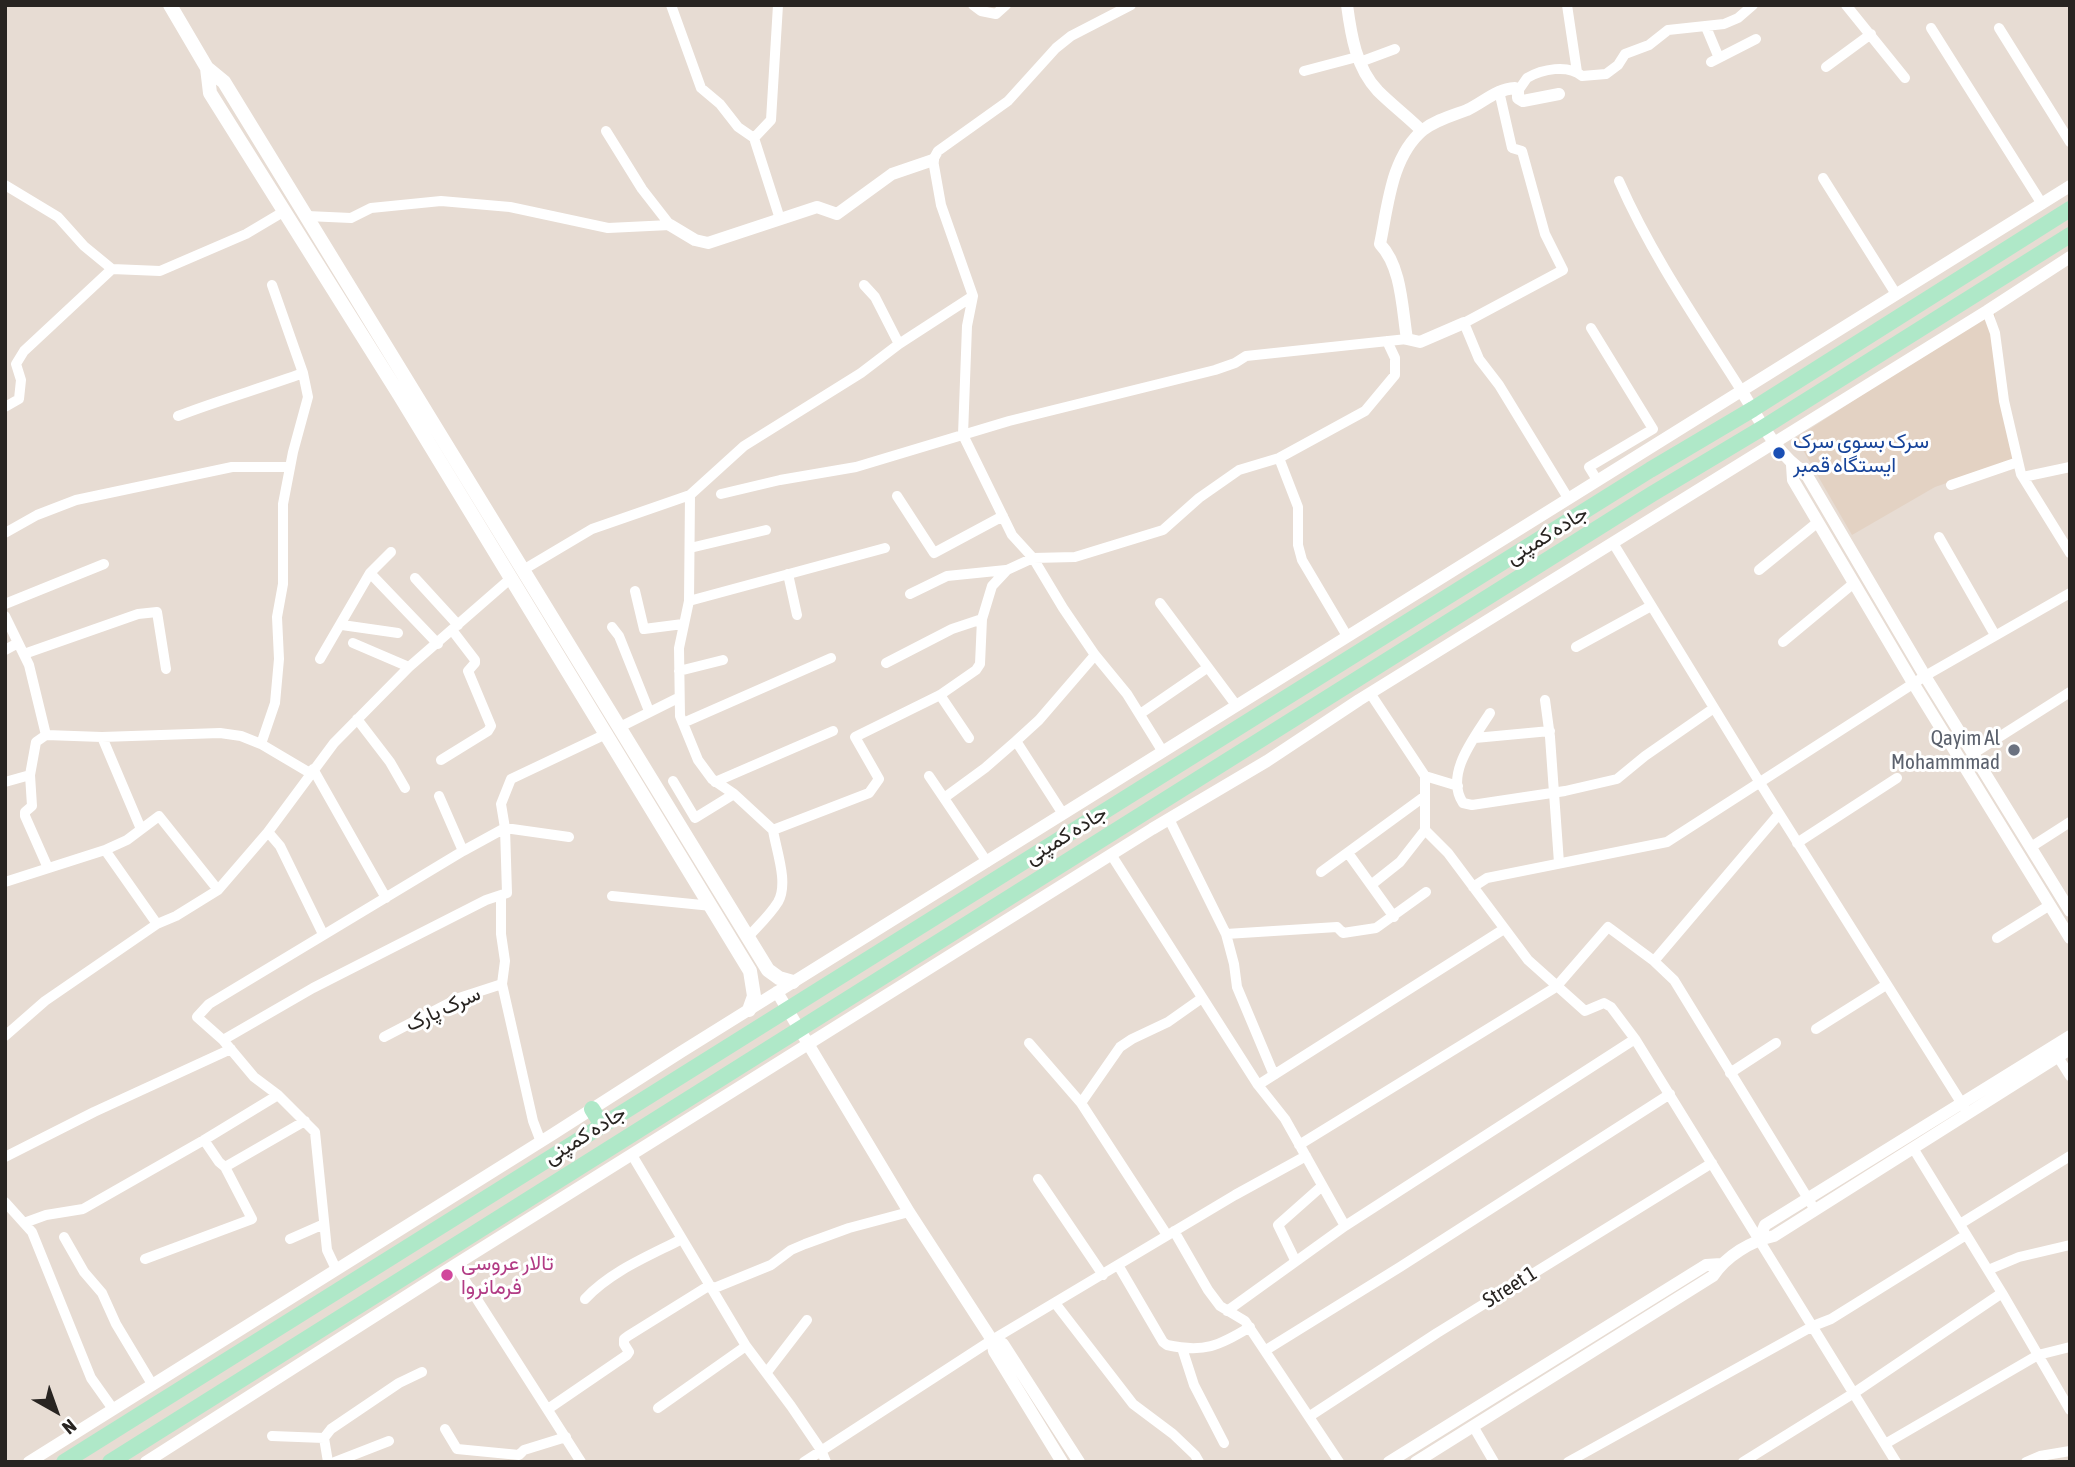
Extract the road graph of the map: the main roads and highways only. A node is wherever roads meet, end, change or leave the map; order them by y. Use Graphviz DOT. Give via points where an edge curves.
graph roads {
  1 [pos="170,5"];
  2 [pos="206,68"];
  3 [pos="2070,209"];
  4 [pos="2070,235"];
  5 [pos="498,529"];
  6 [pos="484,538"];
  7 [pos="793,982"];
  8 [pos="749,1010"];
  9 [pos="592,1109"];
  10 [pos="602,1125"];
  11 [pos="64,1462"];
  12 [pos="110,1462"];
  1 -- 2 [label="main road"];
  2 -- 5 [label="main road" via="224,82"];
  2 -- 6 [label="main road" via="210,93"];
  3 -- 10 [label="highway, جاده کمپنی"];
  4 -- 12 [label="highway, جاده کمپنی"];
  5 -- 6 [label="main road"];
  5 -- 7 [label="main road" via="768,970"];
  6 -- 8 [label="main road" via="750,971 754,996"];
  9 -- 10 [label="highway"];
  10 -- 11 [label="highway, جاده کمپنی"];
}
